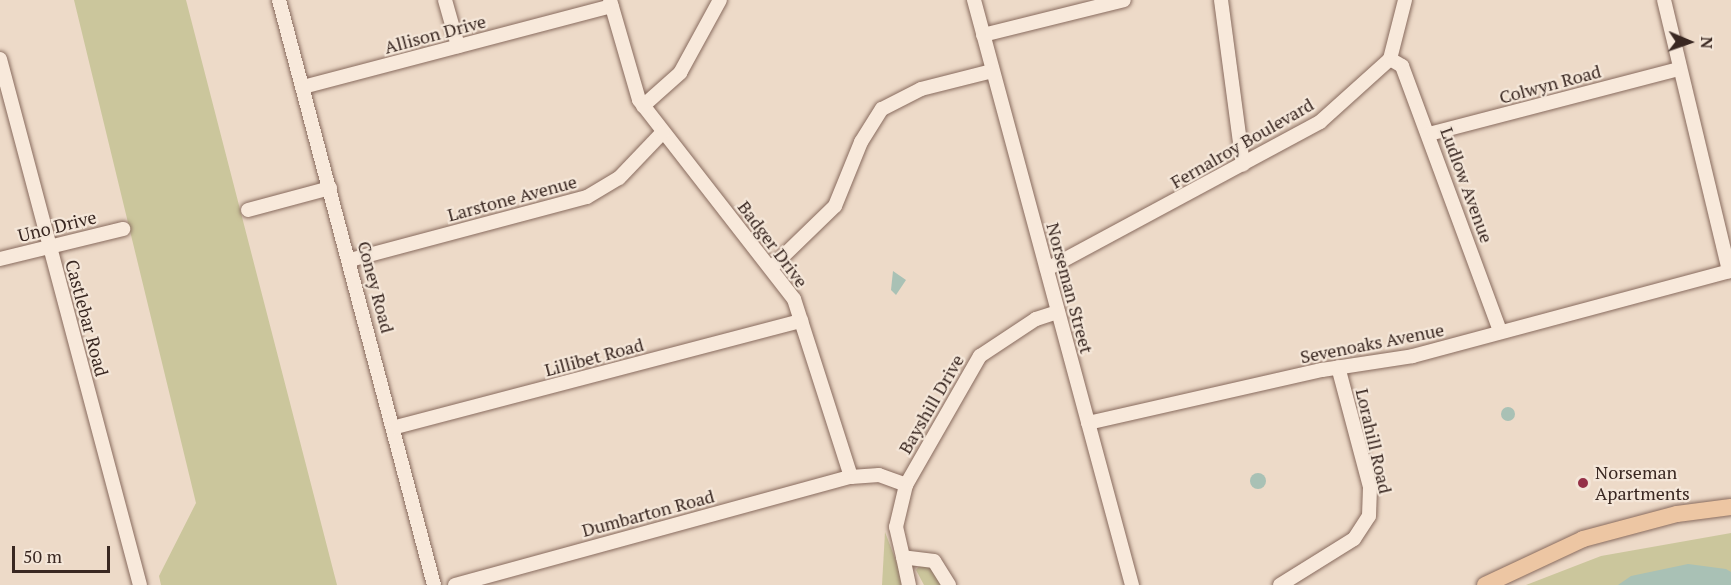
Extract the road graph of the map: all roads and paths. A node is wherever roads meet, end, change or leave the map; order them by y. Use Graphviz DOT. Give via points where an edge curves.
graph roads {
  1 [pos="279,0"];
  2 [pos="446,0"];
  3 [pos="720,0"];
  4 [pos="974,0"];
  5 [pos="1124,0"];
  6 [pos="1221,0"];
  7 [pos="1405,0"];
  8 [pos="1664,0"];
  9 [pos="611,3"];
  10 [pos="983,35"];
  11 [pos="458,46"];
  12 [pos="0,59"];
  13 [pos="1390,59"];
  14 [pos="1679,69"];
  15 [pos="992,71"];
  16 [pos="303,87"];
  17 [pos="644,106"];
  18 [pos="662,132"];
  19 [pos="1429,134"];
  20 [pos="1243,165"];
  21 [pos="330,188"];
  22 [pos="248,210"];
  23 [pos="123,229"];
  24 [pos="49,246"];
  25 [pos="0,259"];
  26 [pos="350,260"];
  27 [pos="771,268"];
  28 [pos="1047,269"];
  29 [pos="1730,271"];
  30 [pos="1058,312"];
  31 [pos="801,321"];
  32 [pos="1500,331"];
  33 [pos="1338,367"];
  34 [pos="1088,423"];
  35 [pos="396,427"];
  36 [pos="851,477"];
  37 [pos="906,485"];
  38 [pos="1731,507"];
  39 [pos="903,557"];
  40 [pos="140,585"];
  41 [pos="434,585"];
  42 [pos="455,585"];
  43 [pos="909,585"];
  44 [pos="949,585"];
  45 [pos="1132,585"];
  46 [pos="1280,585"];
  47 [pos="1485,585"];
  1 -- 16 [label="street, Coney Road"];
  2 -- 11 [label="street"];
  3 -- 17 [label="street" via="680,74"];
  4 -- 10 [label="street, Norseman Street"];
  5 -- 10 [label="street"];
  6 -- 20 [label="street"];
  7 -- 13 [label="street"];
  8 -- 14 [label="street"];
  9 -- 11 [label="street, Allison Drive"];
  9 -- 17 [label="street, Badger Drive"];
  10 -- 15 [label="street, Norseman Street"];
  11 -- 16 [label="street, Allison Drive"];
  12 -- 24 [label="street, Castlebar Road"];
  13 -- 19 [label="street, Ludlow Avenue" via="1402,66"];
  13 -- 20 [label="street, Fernalroy Boulevard" via="1320,122"];
  14 -- 19 [label="street, Colwyn Road"];
  14 -- 29 [label="street"];
  15 -- 27 [label="street" via="921,89 882,109 861,142 835,206"];
  15 -- 28 [label="street, Norseman Street"];
  16 -- 21 [label="street, Coney Road"];
  17 -- 18 [label="street, Badger Drive"];
  18 -- 26 [label="street, Larstone Avenue" via="619,178 587,197"];
  18 -- 27 [label="street, Badger Drive"];
  19 -- 32 [label="street, Ludlow Avenue"];
  20 -- 28 [label="street, Fernalroy Boulevard"];
  21 -- 22 [label="street"];
  21 -- 26 [label="street, Coney Road"];
  23 -- 24 [label="street, Uno Drive"];
  24 -- 25 [label="street, Uno Drive"];
  24 -- 40 [label="street, Castlebar Road"];
  26 -- 35 [label="street, Coney Road"];
  27 -- 31 [label="street, Badger Drive" via="791,294"];
  28 -- 30 [label="street, Norseman Street"];
  29 -- 32 [label="street, Sevenoaks Avenue"];
  30 -- 34 [label="street, Norseman Street"];
  30 -- 37 [label="street, Bayshill Drive" via="1036,319 980,356"];
  31 -- 35 [label="street, Lillibet Road"];
  31 -- 36 [label="street, Badger Drive"];
  32 -- 33 [label="street, Sevenoaks Avenue" via="1413,356"];
  33 -- 34 [label="street, Sevenoaks Avenue"];
  33 -- 46 [label="street, Lorahill Road" via="1370,487 1369,516 1354,539"];
  34 -- 45 [label="street, Norseman Street"];
  35 -- 41 [label="street, Coney Road"];
  36 -- 37 [label="street" via="879,475"];
  36 -- 42 [label="street, Dumbarton Road"];
  37 -- 39 [label="street, Bayshill Drive" via="896,527"];
  38 -- 47 [label="main road" via="1602,533"];
  39 -- 43 [label="street, Bayshill Drive"];
  39 -- 44 [label="street" via="934,561"];
}
